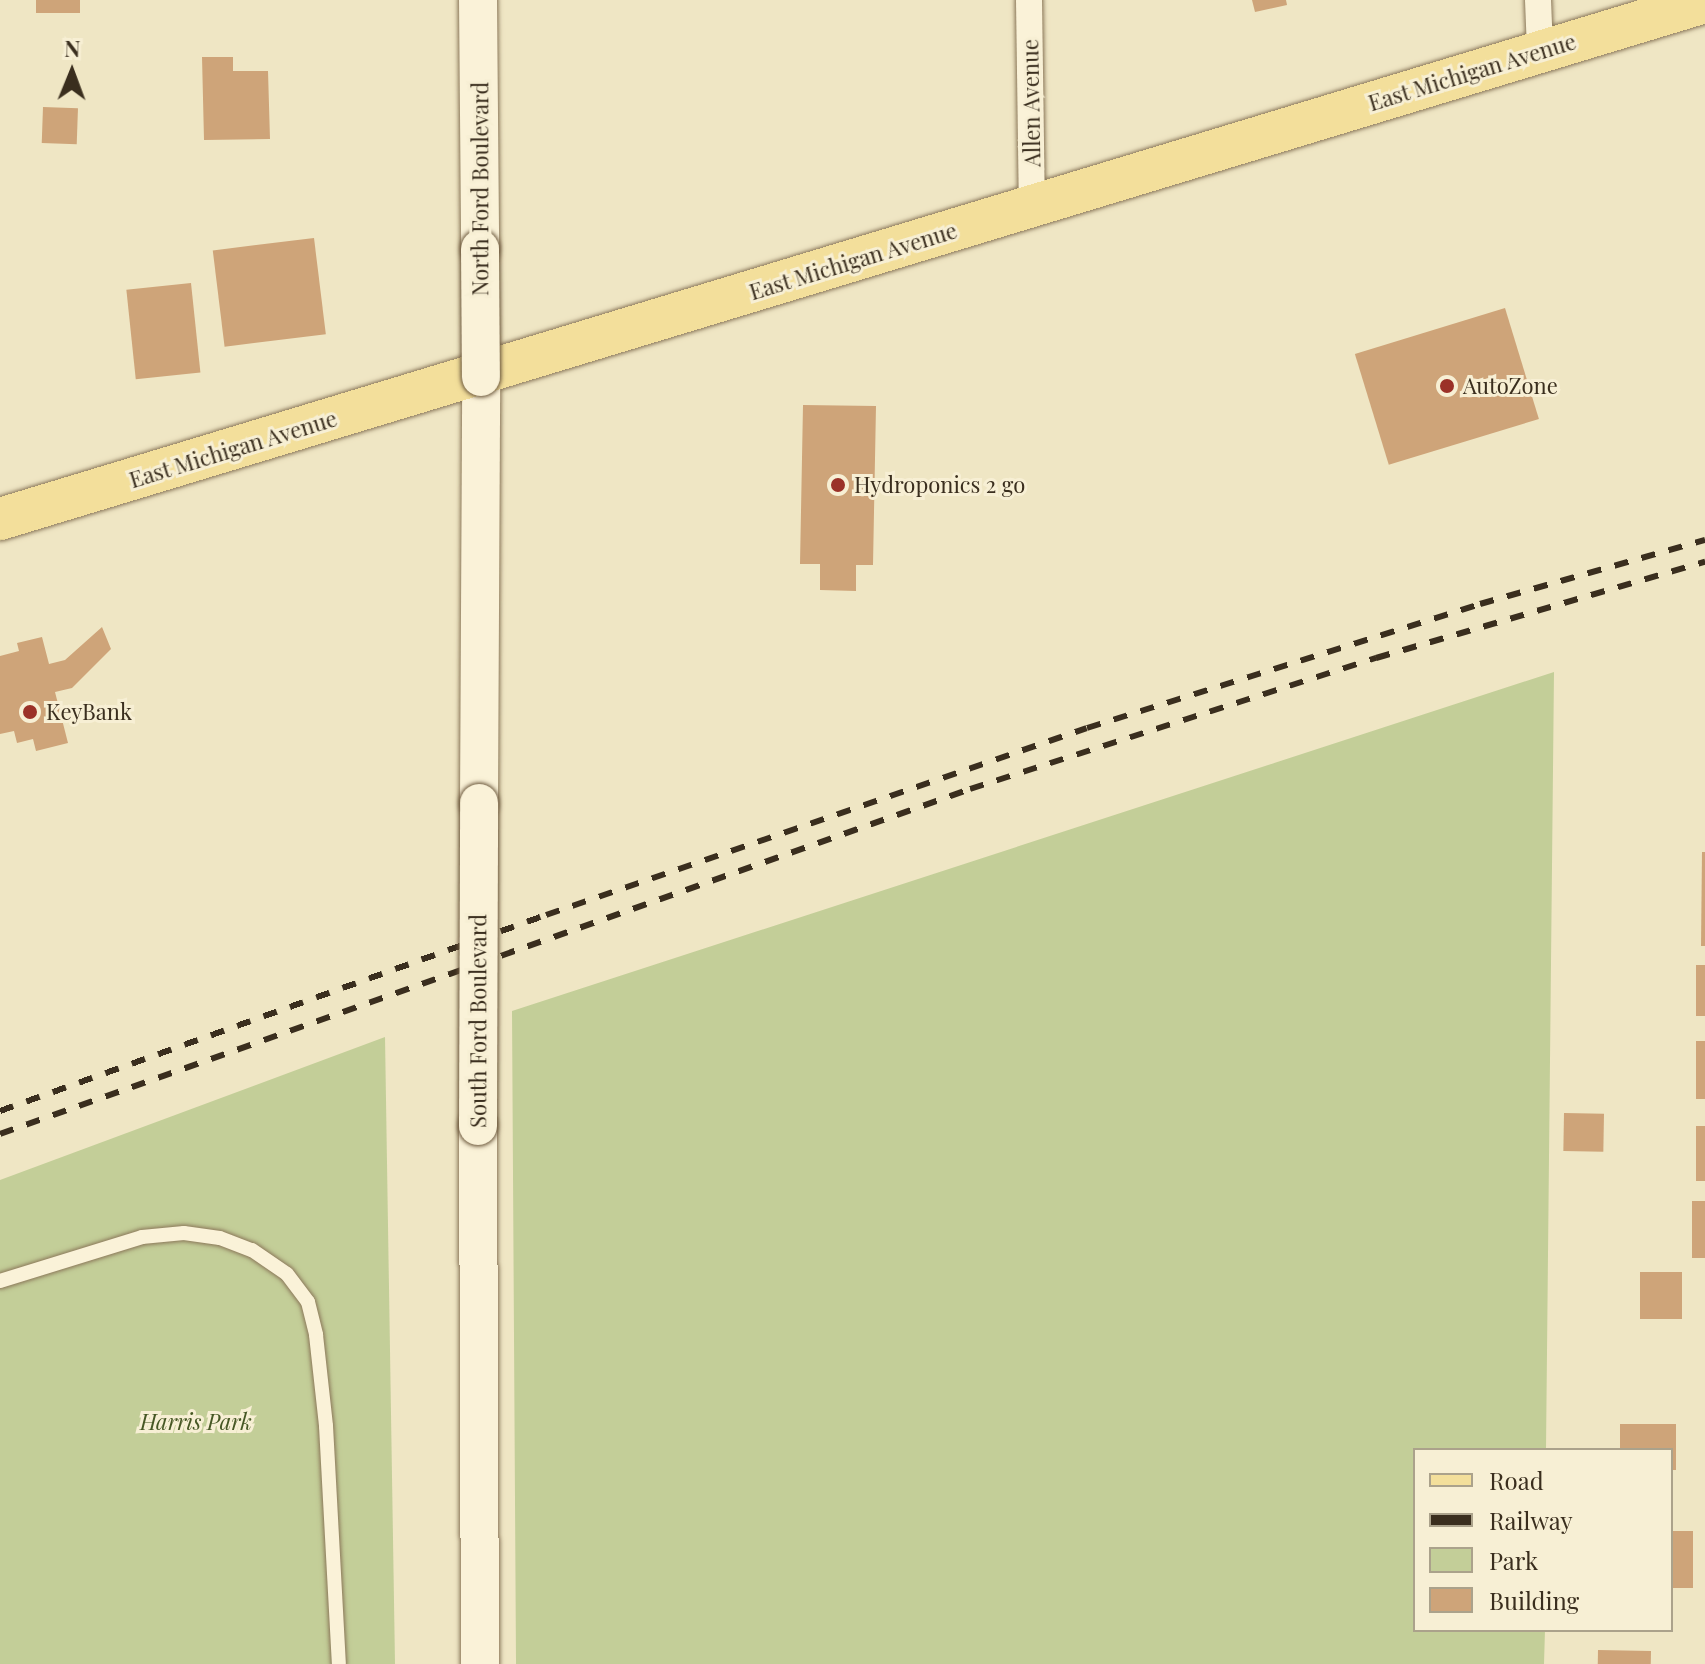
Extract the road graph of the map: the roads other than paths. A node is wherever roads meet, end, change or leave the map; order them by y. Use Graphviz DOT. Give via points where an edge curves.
graph roads {
  1 [pos="478,0"];
  2 [pos="1029,0"];
  3 [pos="1538,0"];
  4 [pos="1705,2"];
  5 [pos="1540,50"];
  6 [pos="1032,206"];
  7 [pos="481,377"];
  8 [pos="0,519"];
  9 [pos="0,1281"];
  10 [pos="339,1664"];
  11 [pos="480,1664"];
  1 -- 7 [label="main road, North Ford Boulevard, bridge"];
  2 -- 6 [label="street, Allen Avenue"];
  3 -- 5 [label="street"];
  4 -- 5 [label="main road, East Michigan Avenue"];
  5 -- 6 [label="main road, East Michigan Avenue"];
  6 -- 8 [label="main road, East Michigan Avenue"];
  7 -- 11 [label="main road, South Ford Boulevard, bridge"];
  9 -- 10 [label="lane" via="142,1237 184,1233 252,1250 287,1274 308,1302 316,1335"];
}
